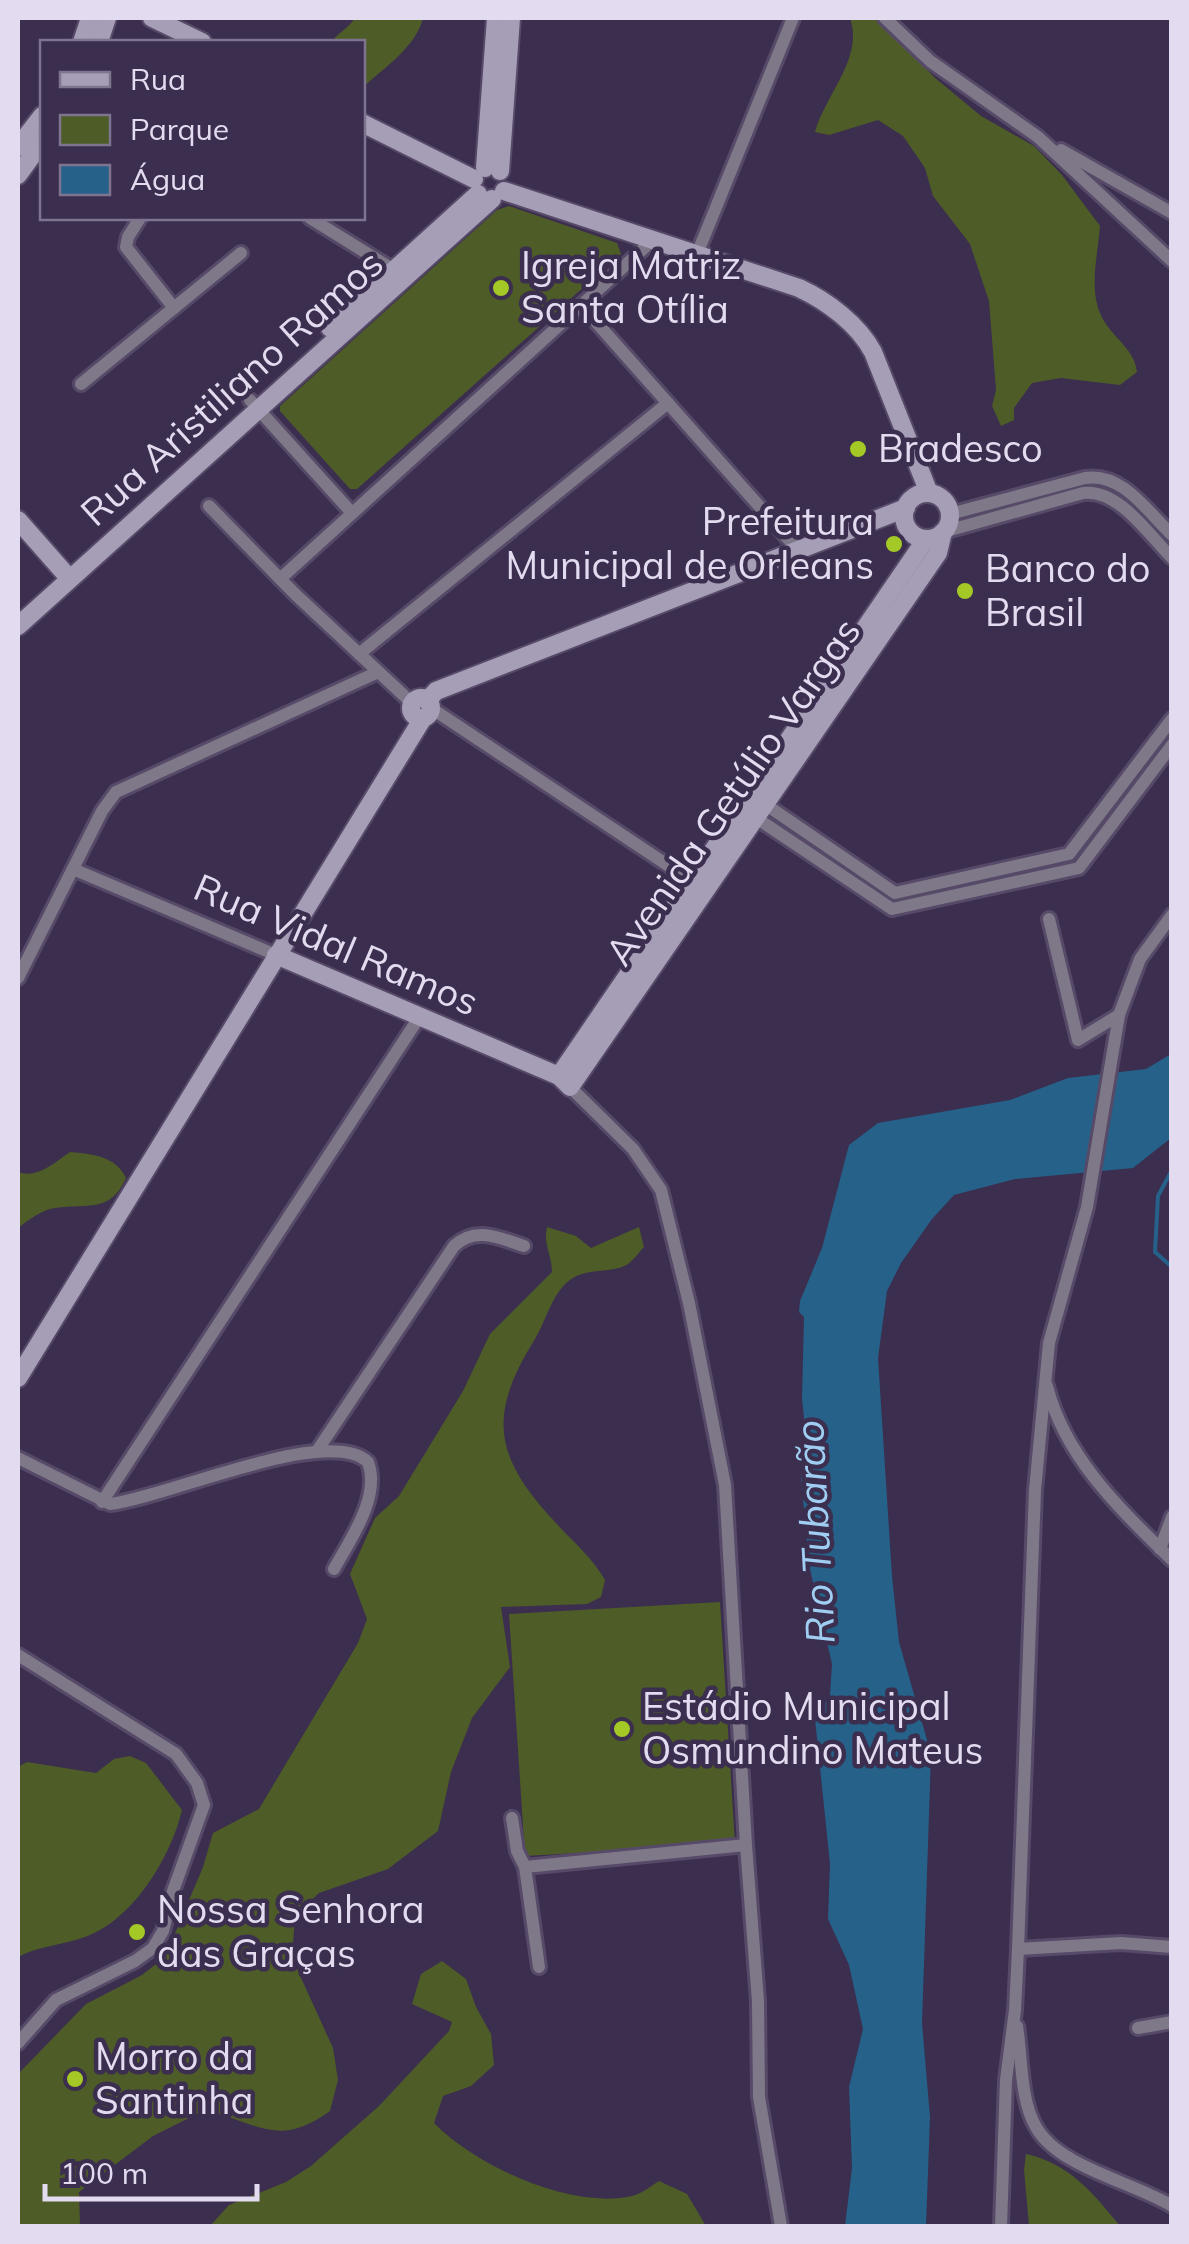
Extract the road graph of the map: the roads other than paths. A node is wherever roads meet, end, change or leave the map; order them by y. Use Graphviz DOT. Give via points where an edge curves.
graph roads {
  1 [pos="152,18"];
  2 [pos="496,18"];
  3 [pos="511,18"];
  4 [pos="793,18"];
  5 [pos="885,18"];
  6 [pos="198,40"];
  7 [pos="40,119"];
  8 [pos="365,124"];
  9 [pos="1038,137"];
  10 [pos="40,145"];
  11 [pos="18,148"];
  12 [pos="18,174"];
  13 [pos="489,184"];
  14 [pos="1172,213"];
  15 [pos="139,220"];
  16 [pos="313,220"];
  17 [pos="653,240"];
  18 [pos="241,253"];
  19 [pos="698,254"];
  20 [pos="1172,261"];
  21 [pos="394,270"];
  22 [pos="581,305"];
  23 [pos="174,308"];
  24 [pos="81,384"];
  25 [pos="668,402"];
  26 [pos="254,404"];
  27 [pos="1108,478"];
  28 [pos="930,493"];
  29 [pos="1102,493"];
  30 [pos="1010,505"];
  31 [pos="209,506"];
  32 [pos="906,508"];
  33 [pos="352,514"];
  34 [pos="18,520"];
  35 [pos="940,528"];
  36 [pos="1172,536"];
  37 [pos="798,550"];
  38 [pos="1172,558"];
  39 [pos="65,573"];
  40 [pos="280,579"];
  41 [pos="18,610"];
  42 [pos="18,626"];
  43 [pos="359,654"];
  44 [pos="378,672"];
  45 [pos="423,708"];
  46 [pos="1172,719"];
  47 [pos="1172,746"];
  48 [pos="1123,785"];
  49 [pos="1136,794"];
  50 [pos="753,806"];
  51 [pos="1081,841"];
  52 [pos="1094,851"];
  53 [pos="1036,862"];
  54 [pos="858,867"];
  55 [pos="74,869"];
  56 [pos="984,874"];
  57 [pos="1039,878"];
  58 [pos="849,880"];
  59 [pos="936,884"];
  60 [pos="699,886"];
  61 [pos="986,889"];
  62 [pos="938,899"];
  63 [pos="1172,915"];
  64 [pos="1049,919"];
  65 [pos="276,955"];
  66 [pos="18,978"];
  67 [pos="420,1016"];
  68 [pos="1119,1016"];
  69 [pos="564,1081"];
  70 [pos="524,1246"];
  71 [pos="1044,1375"];
  72 [pos="18,1378"];
  73 [pos="317,1450"];
  74 [pos="18,1458"];
  75 [pos="102,1502"];
  76 [pos="1172,1517"];
  77 [pos="1160,1549"];
  78 [pos="1172,1560"];
  79 [pos="334,1569"];
  80 [pos="18,1655"];
  81 [pos="512,1818"];
  82 [pos="746,1845"];
  83 [pos="525,1867"];
  84 [pos="1172,1947"];
  85 [pos="1018,1949"];
  86 [pos="539,1967"];
  87 [pos="1015,2010"];
  88 [pos="1172,2022"];
  89 [pos="1138,2028"];
  90 [pos="18,2043"];
  91 [pos="1172,2206"];
  92 [pos="781,2226"];
  93 [pos="1001,2226"];
  1 -- 6 [label="street"];
  2 -- 13 [label="street"];
  3 -- 13 [label="street"];
  4 -- 19 [label="street"];
  5 -- 9 [label="street" via="930,62"];
  7 -- 11 [label="street"];
  8 -- 13 [label="street"];
  9 -- 14 [label="street"];
  9 -- 20 [label="street"];
  10 -- 12 [label="street"];
  13 -- 17 [label="street"];
  13 -- 21 [label="street, Rua Aristiliano Ramos"];
  13 -- 26 [label="street, Rua Aristiliano Ramos"];
  15 -- 23 [label="street" via="126,247"];
  16 -- 21 [label="street"];
  17 -- 19 [label="street"];
  17 -- 22 [label="street"];
  18 -- 23 [label="street"];
  19 -- 28 [label="street" via="813,294 860,332"];
  21 -- 26 [label="street, Rua Aristiliano Ramos"];
  22 -- 25 [label="street"];
  22 -- 33 [label="street"];
  23 -- 24 [label="street"];
  25 -- 37 [label="street"];
  25 -- 43 [label="street"];
  26 -- 33 [label="street"];
  26 -- 39 [label="street, Rua Aristiliano Ramos"];
  27 -- 29 [label="street"];
  27 -- 30 [label="street" via="1085,478"];
  27 -- 36 [label="street"];
  28 -- 32 [label="street" via="915,496"];
  28 -- 35 [label="street" via="946,502"];
  29 -- 30 [label="street"];
  29 -- 38 [label="street"];
  30 -- 35 [label="street"];
  31 -- 40 [label="street"];
  32 -- 35 [label="street" via="908,528"];
  32 -- 37 [label="street"];
  33 -- 40 [label="street"];
  34 -- 39 [label="street"];
  35 -- 50 [label="street, Avenida Getúlio Vargas"];
  37 -- 45 [label="street" via="436,691"];
  39 -- 41 [label="street, Rua Aristiliano Ramos"];
  39 -- 42 [label="street, Rua Aristiliano Ramos"];
  40 -- 43 [label="street"];
  43 -- 44 [label="street"];
  44 -- 45 [label="street"];
  44 -- 55 [label="street" via="124,786 107,802"];
  45 -- 60 [label="street"];
  45 -- 65 [label="street"];
  46 -- 48 [label="street"];
  47 -- 49 [label="street"];
  48 -- 49 [label="street"];
  48 -- 51 [label="street"];
  49 -- 52 [label="street"];
  50 -- 54 [label="street"];
  50 -- 58 [label="street"];
  50 -- 60 [label="street, Avenida Getúlio Vargas"];
  51 -- 52 [label="street"];
  51 -- 53 [label="street" via="1069,854"];
  52 -- 57 [label="street" via="1079,868"];
  53 -- 56 [label="street"];
  53 -- 57 [label="street"];
  54 -- 58 [label="street"];
  54 -- 59 [label="street" via="895,893"];
  55 -- 65 [label="street, Rua Vidal Ramos"];
  55 -- 66 [label="street"];
  56 -- 59 [label="street"];
  56 -- 61 [label="street"];
  57 -- 61 [label="street"];
  58 -- 62 [label="street" via="892,909"];
  59 -- 62 [label="street"];
  60 -- 69 [label="street, Avenida Getúlio Vargas"];
  61 -- 62 [label="street"];
  63 -- 68 [label="street" via="1140,959"];
  64 -- 68 [label="street" via="1078,1040"];
  65 -- 67 [label="street, Rua Vidal Ramos"];
  65 -- 72 [label="street"];
  67 -- 69 [label="street, Rua Vidal Ramos"];
  67 -- 75 [label="street"];
  68 -- 71 [label="street" via="1087,1207"];
  69 -- 82 [label="street" via="655,1178 690,1303 728,1510"];
  70 -- 73 [label="street" via="474,1234 454,1246"];
  71 -- 77 [label="street" via="1061,1427 1080,1458"];
  71 -- 85 [label="street"];
  73 -- 75 [label="street"];
  73 -- 79 [label="street" via="350,1451 371,1472 361,1516"];
  74 -- 75 [label="street"];
  76 -- 77 [label="street"];
  77 -- 78 [label="street"];
  80 -- 90 [label="street" via="176,1754 204,1805 154,1948 56,2000"];
  81 -- 83 [label="street"];
  82 -- 83 [label="street"];
  82 -- 92 [label="street" via="759,2097"];
  83 -- 86 [label="street"];
  84 -- 85 [label="street" via="1121,1942"];
  85 -- 87 [label="street"];
  87 -- 91 [label="street" via="1036,2128 1075,2161"];
  87 -- 93 [label="street"];
  88 -- 89 [label="street"];
}
